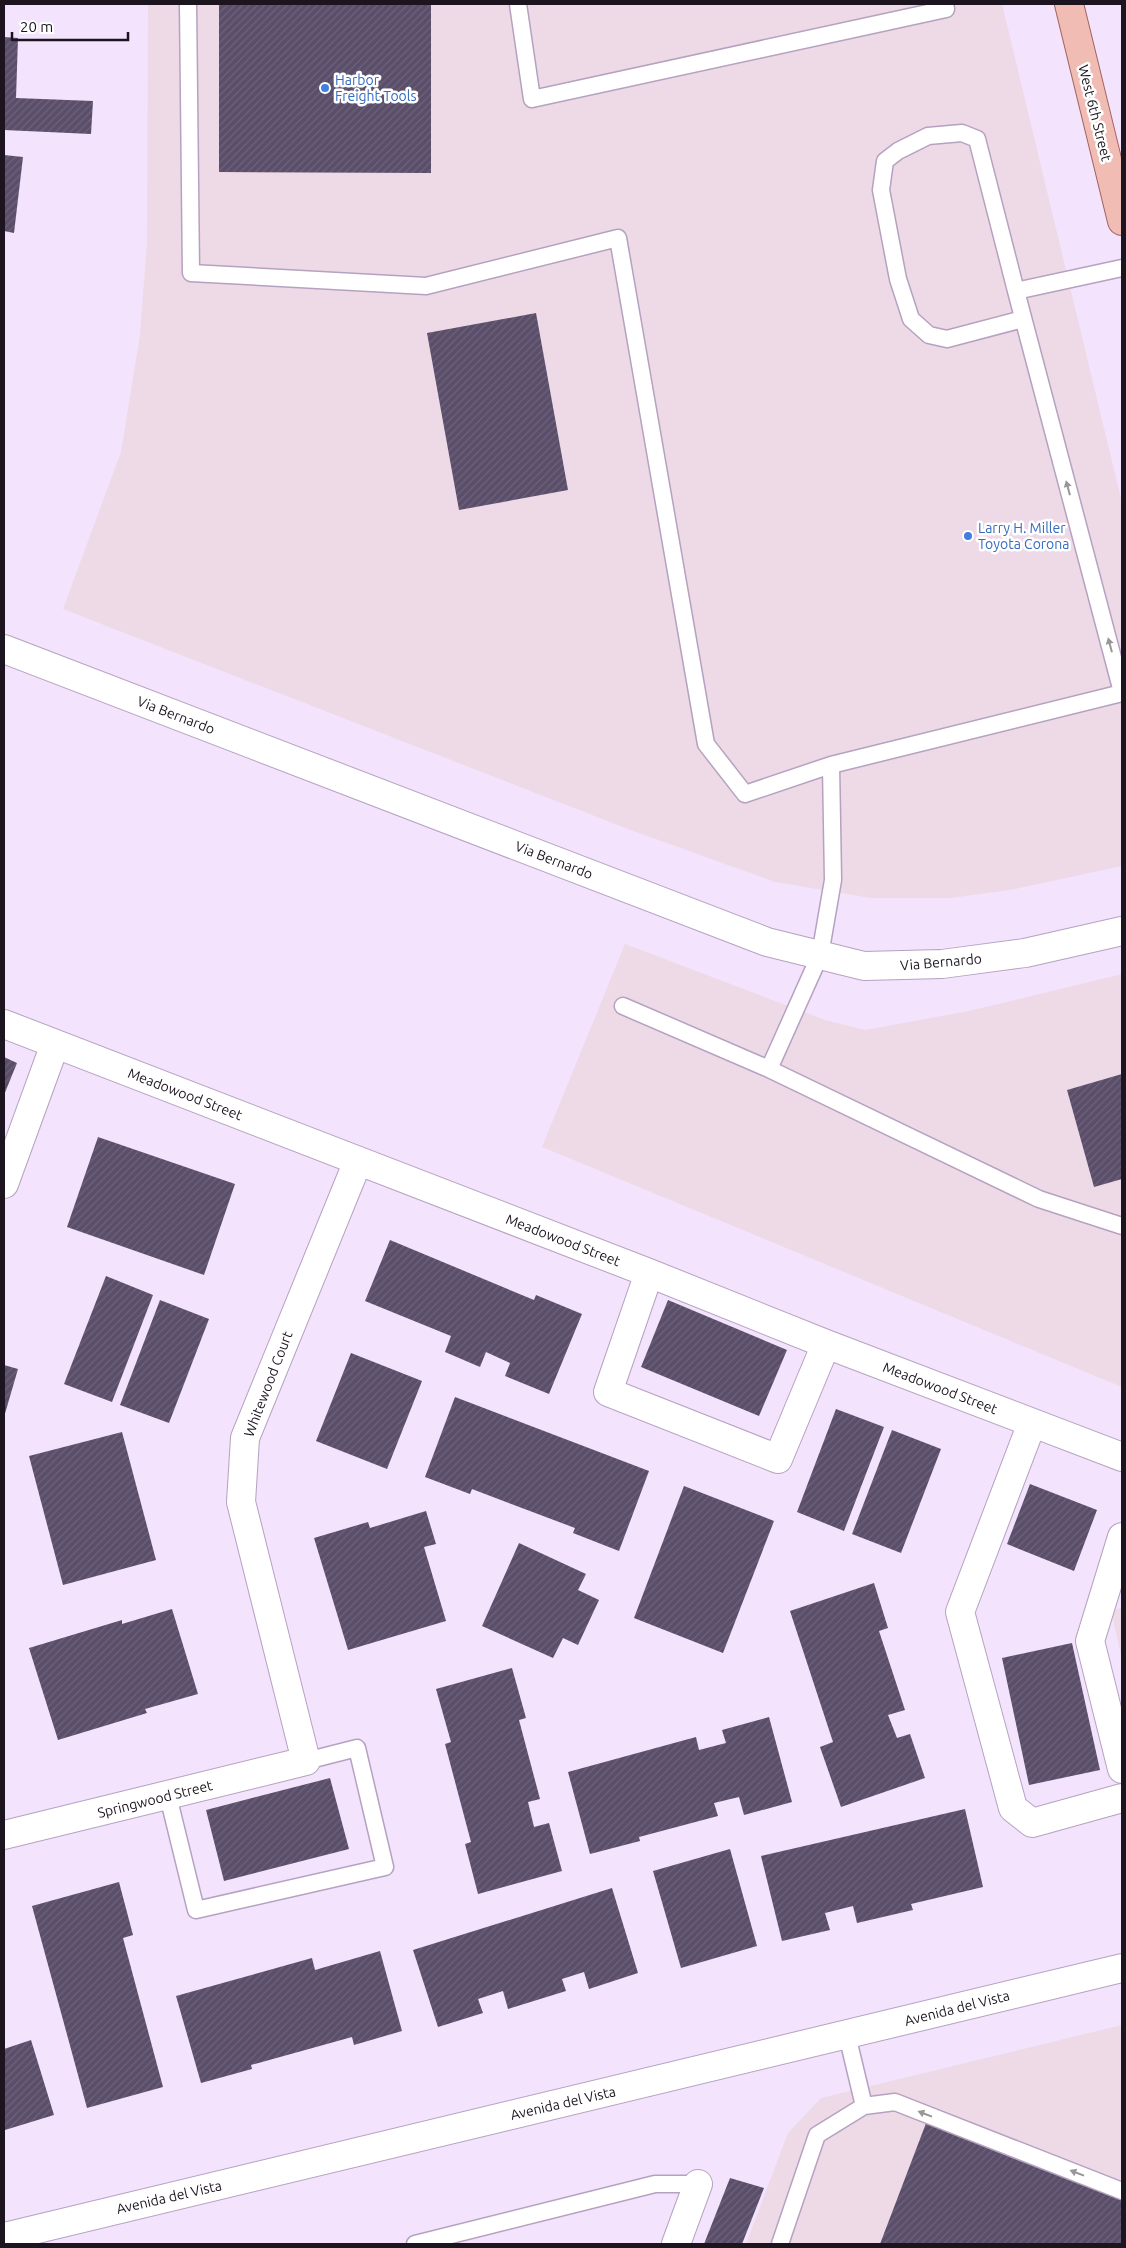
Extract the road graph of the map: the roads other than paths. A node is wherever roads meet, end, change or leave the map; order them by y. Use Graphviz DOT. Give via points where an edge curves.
graph roads {
  1 [pos="188,4"];
  2 [pos="518,4"];
  3 [pos="945,4"];
  4 [pos="1069,4"];
  5 [pos="1122,221"];
  6 [pos="1122,268"];
  7 [pos="1016,291"];
  8 [pos="1024,320"];
  9 [pos="4,649"];
  10 [pos="1122,692"];
  11 [pos="831,765"];
  12 [pos="1122,931"];
  13 [pos="820,955"];
  14 [pos="622,1006"];
  15 [pos="4,1024"];
  16 [pos="55,1044"];
  17 [pos="769,1069"];
  18 [pos="358,1161"];
  19 [pos="4,1184"];
  20 [pos="1122,1226"];
  21 [pos="650,1273"];
  22 [pos="826,1344"];
  23 [pos="1032,1423"];
  24 [pos="1122,1457"];
  25 [pos="1122,1537"];
  26 [pos="306,1761"];
  27 [pos="1122,1769"];
  28 [pos="168,1796"];
  29 [pos="1122,1798"];
  30 [pos="4,1834"];
  31 [pos="1122,1968"];
  32 [pos="846,2035"];
  33 [pos="864,2106"];
  34 [pos="698,2184"];
  35 [pos="1122,2190"];
  36 [pos="4,2237"];
  37 [pos="415,2244"];
  38 [pos="676,2244"];
  39 [pos="780,2244"];
  1 -- 11 [label="lane" via="191,273 426,286 618,238 706,744 745,794"];
  2 -- 3 [label="lane" via="532,99 946,9"];
  4 -- 5 [label="main road, West 6th Street"];
  6 -- 7 [label="lane"];
  7 -- 8 [label="lane"];
  7 -- 8 [label="lane" via="977,139 962,132 928,136 885,161 881,190 898,279 911,319 929,335 947,339"];
  10 -- 8 [label="lane, one-way"];
  9 -- 13 [label="street, Via Bernardo" via="767,942"];
  10 -- 11 [label="lane"];
  11 -- 13 [label="lane" via="833,880"];
  12 -- 13 [label="street, Via Bernardo" via="1025,953 942,964 864,966"];
  13 -- 17 [label="lane"];
  14 -- 17 [label="lane"];
  15 -- 16 [label="street, Meadowood Street"];
  16 -- 18 [label="street, Meadowood Street"];
  16 -- 19 [label="street"];
  17 -- 20 [label="lane" via="1039,1199"];
  18 -- 21 [label="street, Meadowood Street"];
  18 -- 26 [label="street, Whitewood Court" via="245,1438 241,1502"];
  21 -- 22 [label="street, Meadowood Street"];
  21 -- 22 [label="street" via="608,1392 778,1459"];
  22 -- 23 [label="street, Meadowood Street"];
  23 -- 24 [label="street, Meadowood Street"];
  23 -- 29 [label="street" via="960,1612 1013,1808 1032,1823"];
  25 -- 27 [label="street" via="1090,1641"];
  26 -- 28 [label="street, Springwood Street"];
  26 -- 28 [label="lane" via="357,1748 385,1867 196,1910"];
  28 -- 30 [label="street, Springwood Street"];
  31 -- 32 [label="street, Avenida del Vista"];
  32 -- 33 [label="lane"];
  32 -- 36 [label="street, Avenida del Vista"];
  35 -- 33 [label="lane, one-way" via="895,2102"];
  33 -- 39 [label="lane" via="817,2135"];
  34 -- 37 [label="lane" via="655,2184"];
  34 -- 38 [label="street"];
}
